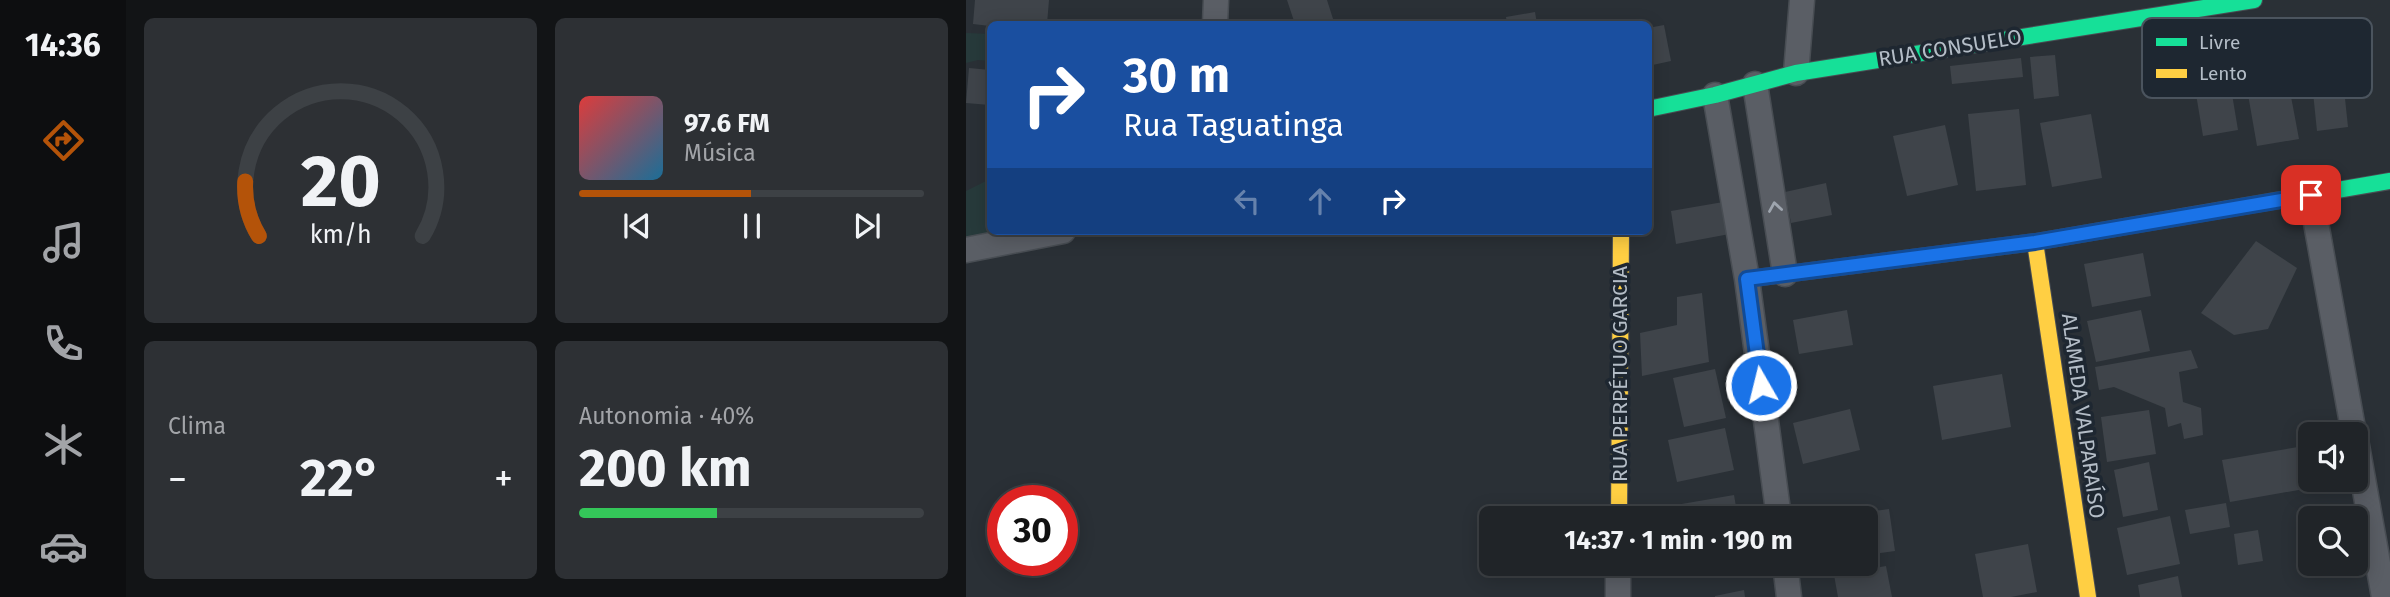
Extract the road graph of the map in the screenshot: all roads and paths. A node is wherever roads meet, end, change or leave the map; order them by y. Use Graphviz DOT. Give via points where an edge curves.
graph roads {
  1 [pos="1216,0"];
  2 [pos="1802,0"];
  3 [pos="2254,0"];
  4 [pos="1215,21"];
  5 [pos="1796,73"];
  6 [pos="1755,84"];
  7 [pos="1715,94"];
  8 [pos="1652,108"];
  9 [pos="2390,181"];
  10 [pos="2311,195"];
  11 [pos="1043,235"];
  12 [pos="1621,235"];
  13 [pos="2035,242"];
  14 [pos="966,250"];
  15 [pos="1785,274"];
  16 [pos="1747,279"];
  17 [pos="2352,422"];
  18 [pos="2365,492"];
  19 [pos="1619,506"];
  20 [pos="1777,506"];
  21 [pos="1618,576"];
  22 [pos="1786,576"];
  23 [pos="1618,597"];
  24 [pos="1789,597"];
  25 [pos="2088,597"];
  26 [pos="2384,597"];
  1 -- 4 [label="street"];
  2 -- 5 [label="street"];
  3 -- 5 [label="street, RUA CONSUELO"];
  5 -- 6 [label="street, RUA CONSUELO"];
  6 -- 7 [label="street, RUA CONSUELO"];
  15 -- 6 [label="street, one-way"];
  7 -- 8 [label="street, RUA CONSUELO"];
  7 -- 16 [label="street"];
  9 -- 10 [label="street"];
  10 -- 13 [label="street"];
  10 -- 17 [label="street"];
  11 -- 14 [label="street"];
  12 -- 19 [label="street, RUA PERPÉTUO GARCIA"];
  13 -- 15 [label="street"];
  13 -- 25 [label="street, ALAMEDA VALPARAÍSO"];
  15 -- 16 [label="street"];
  16 -- 20 [label="street"];
  18 -- 26 [label="street"];
  21 -- 23 [label="street"];
  22 -- 24 [label="street"];
}
